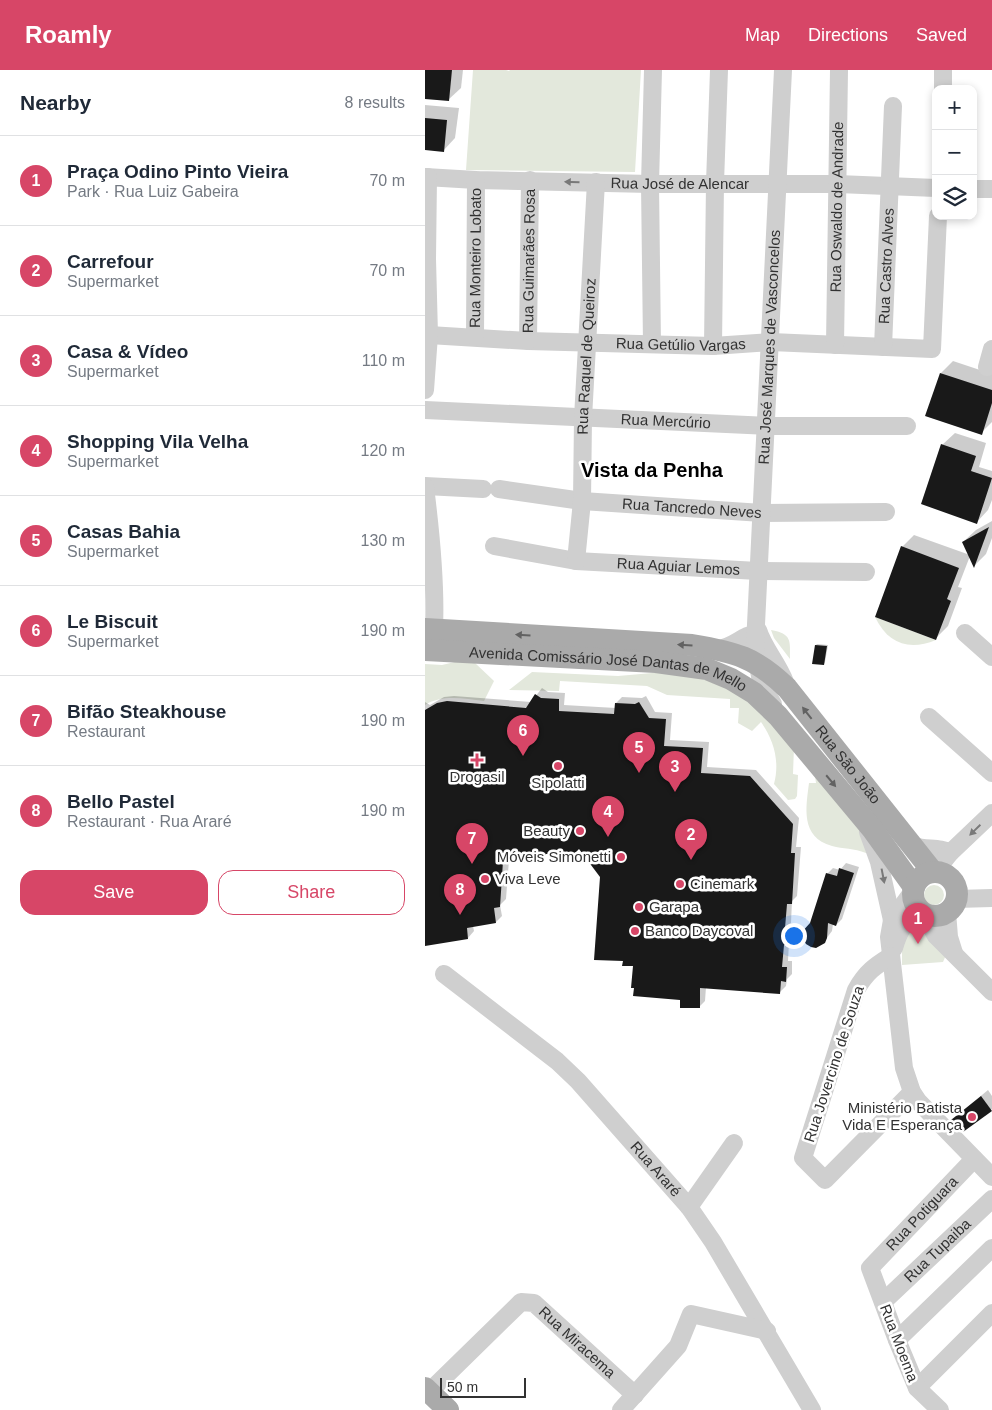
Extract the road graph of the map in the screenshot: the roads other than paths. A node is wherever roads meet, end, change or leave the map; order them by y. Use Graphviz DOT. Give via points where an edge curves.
graph roads {
  1 [pos="653,70"];
  2 [pos="719,70"];
  3 [pos="783,70"];
  4 [pos="839,70"];
  5 [pos="943,70"];
  6 [pos="943,85"];
  7 [pos="893,106"];
  8 [pos="427,177"];
  9 [pos="476,180"];
  10 [pos="530,180"];
  11 [pos="596,182"];
  12 [pos="715,183"];
  13 [pos="778,183"];
  14 [pos="650,184"];
  15 [pos="838,184"];
  16 [pos="889,186"];
  17 [pos="932,188"];
  18 [pos="977,189"];
  19 [pos="992,189"];
  20 [pos="937,220"];
  21 [pos="426,259"];
  22 [pos="429,335"];
  23 [pos="475,337"];
  24 [pos="528,341"];
  25 [pos="588,342"];
  26 [pos="771,342"];
  27 [pos="652,344"];
  28 [pos="835,345"];
  29 [pos="713,346"];
  30 [pos="883,347"];
  31 [pos="992,349"];
  32 [pos="987,367"];
  33 [pos="425,390"];
  34 [pos="425,410"];
  35 [pos="583,418"];
  36 [pos="767,426"];
  37 [pos="907,426"];
  38 [pos="425,487"];
  39 [pos="581,501"];
  40 [pos="885,512"];
  41 [pos="762,513"];
  42 [pos="494,546"];
  43 [pos="576,561"];
  44 [pos="758,571"];
  45 [pos="865,572"];
  46 [pos="430,629"];
  47 [pos="756,629"];
  48 [pos="965,633"];
  49 [pos="717,649"];
  50 [pos="425,650"];
  51 [pos="992,657"];
  52 [pos="758,663"];
  53 [pos="787,688"];
  54 [pos="778,716"];
  55 [pos="929,717"];
  56 [pos="992,773"];
  57 [pos="992,813"];
  58 [pos="859,814"];
  59 [pos="914,846"];
  60 [pos="950,853"];
  61 [pos="934,872"];
  62 [pos="992,898"];
  63 [pos="918,900"];
  64 [pos="951,905"];
  65 [pos="892,920"];
  66 [pos="954,953"];
  67 [pos="891,956"];
  68 [pos="444,974"];
  69 [pos="992,992"];
  70 [pos="912,1092"];
  71 [pos="734,1143"];
  72 [pos="975,1159"];
  73 [pos="992,1177"];
  74 [pos="992,1198"];
  75 [pos="689,1207"];
  76 [pos="992,1248"];
  77 [pos="870,1268"];
  78 [pos="883,1302"];
  79 [pos="992,1313"];
  80 [pos="767,1331"];
  81 [pos="897,1340"];
  82 [pos="917,1388"];
  83 [pos="426,1392"];
  84 [pos="635,1395"];
  85 [pos="448,1410"];
  86 [pos="621,1410"];
  87 [pos="812,1410"];
  88 [pos="940,1410"];
  1 -- 14 [label="street"];
  2 -- 12 [label="street"];
  3 -- 13 [label="street, Rua José Marques de Vasconcelos"];
  4 -- 15 [label="street, Rua Oswaldo de Andrade"];
  5 -- 6 [label="street"];
  7 -- 16 [label="street, Rua Castro Alves"];
  8 -- 9 [label="street, Rua José de Alencar"];
  8 -- 21 [label="street"];
  9 -- 10 [label="street, Rua José de Alencar"];
  9 -- 23 [label="street, Rua Monteiro Lobato"];
  11 -- 10 [label="street, Rua José de Alencar, one-way"];
  10 -- 24 [label="street, Rua Guimarães Rosa"];
  11 -- 14 [label="street, Rua José de Alencar"];
  11 -- 25 [label="street, Rua Raquel de Queiroz"];
  12 -- 13 [label="street, Rua José de Alencar"];
  12 -- 14 [label="street, Rua José de Alencar"];
  12 -- 29 [label="street"];
  13 -- 15 [label="street, Rua José de Alencar"];
  13 -- 26 [label="street, Rua José Marques de Vasconcelos"];
  14 -- 27 [label="street"];
  15 -- 16 [label="street, Rua José de Alencar"];
  15 -- 28 [label="street, Rua Oswaldo de Andrade"];
  16 -- 17 [label="street, Rua José de Alencar"];
  16 -- 30 [label="street, Rua Castro Alves"];
  18 -- 19 [label="street"];
  20 -- 30 [label="street, Rua Getúlio Vargas" via="932,349"];
  21 -- 22 [label="street"];
  22 -- 23 [label="street, Rua Getúlio Vargas"];
  22 -- 33 [label="street"];
  23 -- 24 [label="street, Rua Getúlio Vargas"];
  24 -- 25 [label="street, Rua Getúlio Vargas"];
  25 -- 27 [label="street, Rua Getúlio Vargas"];
  25 -- 35 [label="street, Rua Raquel de Queiroz"];
  26 -- 28 [label="street, Rua Getúlio Vargas"];
  26 -- 29 [label="street, Rua Getúlio Vargas"];
  26 -- 36 [label="street, Rua José Marques de Vasconcelos"];
  27 -- 29 [label="street, Rua Getúlio Vargas"];
  28 -- 30 [label="street, Rua Getúlio Vargas"];
  31 -- 32 [label="street"];
  34 -- 35 [label="street, Rua Mercúrio"];
  35 -- 36 [label="street, Rua Mercúrio"];
  35 -- 39 [label="street, Rua Raquel de Queiroz"];
  36 -- 37 [label="street, Rua Mercúrio"];
  36 -- 41 [label="street, Rua José Marques de Vasconcelos"];
  38 -- 39 [label="street, Rua Tancredo Neves" via="491,489"];
  38 -- 46 [label="street" via="435,610"];
  39 -- 41 [label="street, Rua Tancredo Neves"];
  39 -- 43 [label="street, Rua Raquel de Queiroz"];
  40 -- 41 [label="street, Rua Tancredo Neves"];
  41 -- 44 [label="street, Rua José Marques de Vasconcelos"];
  42 -- 43 [label="street, Rua Aguiar Lemos"];
  43 -- 44 [label="street, Rua Aguiar Lemos"];
  44 -- 45 [label="street, Rua Aguiar Lemos"];
  44 -- 47 [label="street, Rua José Marques de Vasconcelos"];
  49 -- 46 [label="main road, Avenida Comissário José Dantas de Mello, one-way"];
  47 -- 49 [label="street" via="731,646"];
  47 -- 52 [label="street, Rua José Marques de Vasconcelos"];
  47 -- 53 [label="street, Rua José Marques de Vasconcelos"];
  48 -- 51 [label="street"];
  49 -- 52 [label="main road, Avenida Comissário José Dantas de Mello"];
  50 -- 54 [label="main road, Avenida Comissário José Dantas de Mello" via="699,667 743,686"];
  52 -- 53 [label="main road, Rua São João"];
  52 -- 54 [label="street, Rua José Marques de Vasconcelos" via="762,686"];
  59 -- 53 [label="main road, Rua São João, one-way"];
  54 -- 58 [label="main road, Rua São João, one-way"];
  55 -- 56 [label="street"];
  57 -- 60 [label="street, one-way"];
  58 -- 63 [label="main road, Rua São João"];
  58 -- 65 [label="street, one-way" via="879,862"];
  59 -- 60 [label="street"];
  59 -- 61 [label="main road, Rua São João"];
  60 -- 61 [label="street"];
  61 -- 63 [label="main road" via="921,876"];
  61 -- 64 [label="main road" via="945,874 955,886"];
  62 -- 64 [label="street"];
  63 -- 64 [label="main road" via="935,916"];
  63 -- 65 [label="street"];
  63 -- 66 [label="street" via="936,936"];
  63 -- 67 [label="street" via="898,935"];
  64 -- 66 [label="street" via="949,937"];
  65 -- 67 [label="street" via="889,937"];
  66 -- 69 [label="street"];
  67 -- 70 [label="street" via="904,1068"];
  67 -- 70 [label="street, Rua Jovercino de Souza" via="863,976 856,990 803,1158 825,1180"];
  68 -- 75 [label="street, Rua Araré" via="557,1061"];
  70 -- 72 [label="street"];
  71 -- 75 [label="street"];
  72 -- 73 [label="street"];
  72 -- 77 [label="street, Rua Potiguara"];
  74 -- 78 [label="street, Rua Tupaiba"];
  75 -- 80 [label="street, Rua Araré"];
  76 -- 81 [label="street"];
  77 -- 78 [label="street, Rua Moema"];
  78 -- 81 [label="street, Rua Moema"];
  79 -- 82 [label="street"];
  80 -- 84 [label="street" via="691,1314 678,1346"];
  80 -- 87 [label="street, Rua Araré"];
  81 -- 82 [label="street, Rua Moema"];
  82 -- 88 [label="street, Rua Moema"];
  83 -- 84 [label="street, Rua Miracema" via="521,1302 533,1304"];
  83 -- 85 [label="main road"];
  84 -- 86 [label="street"];
}
